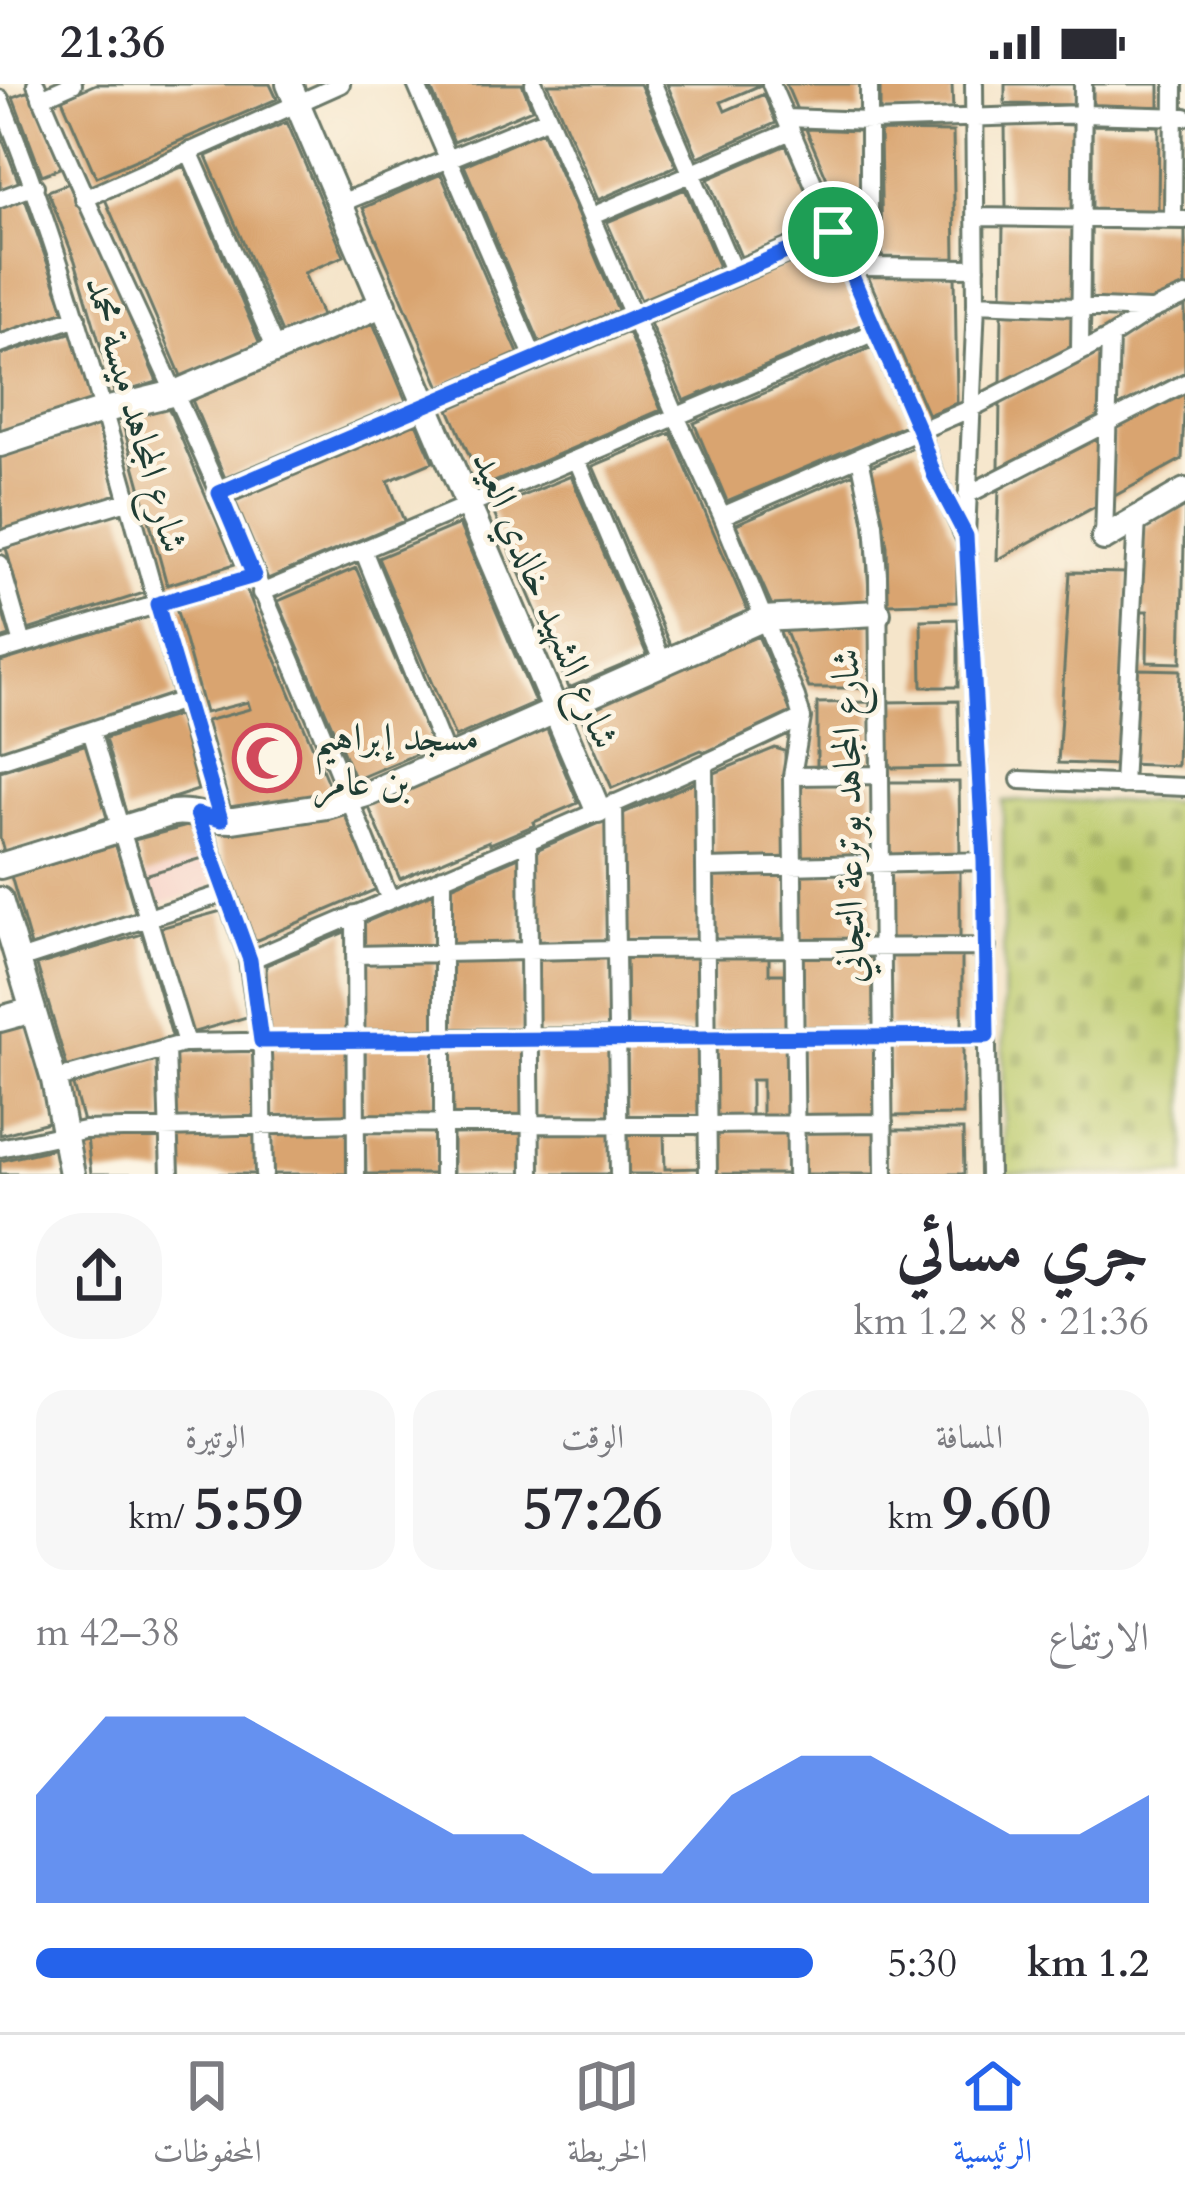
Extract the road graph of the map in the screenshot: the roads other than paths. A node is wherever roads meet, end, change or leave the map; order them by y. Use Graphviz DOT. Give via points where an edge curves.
graph roads {
  1 [pos="73,84"];
  2 [pos="341,84"];
  3 [pos="416,84"];
  4 [pos="534,84"];
  5 [pos="653,84"];
  6 [pos="771,84"];
  7 [pos="869,84"];
  8 [pos="974,84"];
  9 [pos="1083,84"];
  10 [pos="1174,84"];
  11 [pos="39,91"];
  12 [pos="293,94"];
  13 [pos="0,99"];
  14 [pos="1083,114"];
  15 [pos="1179,117"];
  16 [pos="548,118"];
  17 [pos="974,118"];
  18 [pos="870,121"];
  19 [pos="788,125"];
  20 [pos="189,151"];
  21 [pos="449,157"];
  22 [pos="691,173"];
  23 [pos="35,186"];
  24 [pos="0,199"];
  25 [pos="84,199"];
  26 [pos="341,203"];
  27 [pos="592,216"];
  28 [pos="975,217"];
  29 [pos="1081,218"];
  30 [pos="1179,220"];
  31 [pos="833,232"];
  32 [pos="869,265"];
  33 [pos="976,268"];
  34 [pos="851,272"];
  35 [pos="735,275"];
  36 [pos="1185,296"];
  37 [pos="976,303"];
  38 [pos="384,304"];
  39 [pos="1081,306"];
  40 [pos="1150,310"];
  41 [pos="77,317"];
  42 [pos="634,317"];
  43 [pos="875,332"];
  44 [pos="1110,337"];
  45 [pos="0,344"];
  46 [pos="276,350"];
  47 [pos="1080,351"];
  48 [pos="534,358"];
  49 [pos="1185,383"];
  50 [pos="175,393"];
  51 [pos="425,403"];
  52 [pos="973,408"];
  53 [pos="105,410"];
  54 [pos="676,416"];
  55 [pos="1108,422"];
  56 [pos="920,433"];
  57 [pos="0,444"];
  58 [pos="860,458"];
  59 [pos="577,460"];
  60 [pos="1185,491"];
  61 [pos="219,493"];
  62 [pos="968,495"];
  63 [pos="130,500"];
  64 [pos="469,507"];
  65 [pos="722,516"];
  66 [pos="1137,518"];
  67 [pos="966,536"];
  68 [pos="1104,538"];
  69 [pos="0,540"];
  70 [pos="363,550"];
  71 [pos="0,564"];
  72 [pos="257,585"];
  73 [pos="157,604"];
  74 [pos="878,613"];
  75 [pos="762,619"];
  76 [pos="23,644"];
  77 [pos="0,651"];
  78 [pos="663,663"];
  79 [pos="187,699"];
  80 [pos="556,710"];
  81 [pos="802,718"];
  82 [pos="92,730"];
  83 [pos="0,760"];
  84 [pos="448,760"];
  85 [pos="704,765"];
  86 [pos="878,775"];
  87 [pos="792,776"];
  88 [pos="1019,780"];
  89 [pos="1123,785"];
  90 [pos="1185,787"];
  91 [pos="350,799"];
  92 [pos="606,806"];
  93 [pos="209,817"];
  94 [pos="119,828"];
  95 [pos="528,842"];
  96 [pos="984,861"];
  97 [pos="879,864"];
  98 [pos="0,866"];
  99 [pos="793,866"];
  100 [pos="705,868"];
  101 [pos="443,877"];
  102 [pos="225,893"];
  103 [pos="0,900"];
  104 [pos="390,900"];
  105 [pos="355,914"];
  106 [pos="149,920"];
  107 [pos="987,947"];
  108 [pos="795,948"];
  109 [pos="881,948"];
  110 [pos="616,949"];
  111 [pos="706,950"];
  112 [pos="528,951"];
  113 [pos="442,952"];
  114 [pos="355,955"];
  115 [pos="250,960"];
  116 [pos="19,961"];
  117 [pos="33,1010"];
  118 [pos="0,1019"];
  119 [pos="707,1036"];
  120 [pos="796,1036"];
  121 [pos="883,1036"];
  122 [pos="987,1036"];
  123 [pos="618,1037"];
  124 [pos="442,1038"];
  125 [pos="529,1038"];
  126 [pos="356,1040"];
  127 [pos="261,1041"];
  128 [pos="186,1043"];
  129 [pos="166,1048"];
  130 [pos="54,1080"];
  131 [pos="884,1123"];
  132 [pos="356,1124"];
  133 [pos="442,1124"];
  134 [pos="795,1124"];
  135 [pos="530,1125"];
  136 [pos="619,1125"];
  137 [pos="707,1125"];
  138 [pos="262,1126"];
  139 [pos="169,1127"];
  140 [pos="65,1132"];
  141 [pos="0,1148"];
  142 [pos="72,1174"];
  143 [pos="170,1174"];
  144 [pos="264,1174"];
  145 [pos="356,1174"];
  146 [pos="443,1174"];
  147 [pos="531,1174"];
  148 [pos="619,1174"];
  149 [pos="708,1174"];
  150 [pos="796,1174"];
  151 [pos="884,1174"];
  152 [pos="989,1174"];
  1 -- 11 [label="street"];
  2 -- 12 [label="street"];
  3 -- 21 [label="street"];
  4 -- 16 [label="street"];
  5 -- 22 [label="street"];
  6 -- 19 [label="street"];
  7 -- 18 [label="street"];
  8 -- 17 [label="street"];
  9 -- 14 [label="street"];
  10 -- 15 [label="street"];
  11 -- 25 [label="street"];
  12 -- 20 [label="street"];
  12 -- 26 [label="street, شارع الشهيد خالدي العيد"];
  13 -- 23 [label="street, شارع المجاهد ميسة محمد"];
  14 -- 15 [label="street"];
  14 -- 17 [label="street"];
  14 -- 29 [label="street"];
  15 -- 30 [label="street"];
  16 -- 21 [label="street"];
  16 -- 27 [label="street"];
  17 -- 18 [label="street"];
  17 -- 28 [label="street"];
  18 -- 19 [label="street"];
  18 -- 32 [label="street"];
  19 -- 22 [label="street"];
  19 -- 31 [label="street"];
  20 -- 25 [label="street"];
  20 -- 46 [label="street"];
  21 -- 26 [label="street"];
  21 -- 48 [label="street"];
  22 -- 27 [label="street"];
  22 -- 35 [label="street"];
  23 -- 24 [label="street"];
  23 -- 41 [label="street, شارع المجاهد ميسة محمد"];
  25 -- 50 [label="street"];
  26 -- 38 [label="street, شارع الشهيد خالدي العيد"];
  27 -- 42 [label="street"];
  28 -- 29 [label="street"];
  28 -- 33 [label="street"];
  29 -- 30 [label="street"];
  29 -- 39 [label="street"];
  31 -- 34 [label="street"];
  31 -- 35 [label="street"];
  32 -- 33 [label="street"];
  32 -- 34 [label="street"];
  33 -- 37 [label="street"];
  34 -- 43 [label="street"];
  35 -- 42 [label="street"];
  36 -- 40 [label="street"];
  37 -- 39 [label="street"];
  37 -- 52 [label="street"];
  38 -- 46 [label="street"];
  38 -- 51 [label="street, شارع الشهيد خالدي العيد"];
  39 -- 40 [label="street"];
  39 -- 47 [label="street"];
  40 -- 44 [label="street"];
  41 -- 45 [label="street"];
  41 -- 53 [label="street, شارع المجاهد ميسة محمد"];
  42 -- 48 [label="street"];
  42 -- 54 [label="street"];
  43 -- 54 [label="street"];
  43 -- 56 [label="street"];
  44 -- 47 [label="street"];
  44 -- 55 [label="street"];
  46 -- 50 [label="street"];
  47 -- 52 [label="street"];
  48 -- 51 [label="street"];
  49 -- 55 [label="street"];
  50 -- 53 [label="street"];
  50 -- 61 [label="street"];
  51 -- 61 [label="street"];
  51 -- 64 [label="street, شارع الشهيد خالدي العيد"];
  52 -- 56 [label="street"];
  52 -- 62 [label="street"];
  53 -- 57 [label="street"];
  53 -- 63 [label="street, شارع المجاهد ميسة محمد"];
  54 -- 59 [label="street"];
  54 -- 65 [label="street"];
  55 -- 62 [label="street"];
  55 -- 68 [label="street"];
  56 -- 58 [label="street"];
  56 -- 67 [label="street"];
  58 -- 65 [label="street"];
  58 -- 74 [label="street, شارع المجاهد بوترعة التجاني" via="874,524"];
  59 -- 64 [label="street"];
  59 -- 78 [label="street"];
  60 -- 66 [label="street"];
  61 -- 72 [label="street"];
  62 -- 67 [label="street"];
  63 -- 69 [label="street"];
  63 -- 73 [label="street, شارع المجاهد ميسة محمد"];
  64 -- 70 [label="street"];
  64 -- 80 [label="street, شارع الشهيد خالدي العيد"];
  65 -- 75 [label="street"];
  66 -- 68 [label="street"];
  66 -- 89 [label="street"];
  67 -- 96 [label="street"];
  70 -- 72 [label="street"];
  70 -- 84 [label="street"];
  71 -- 76 [label="street"];
  72 -- 73 [label="street"];
  72 -- 91 [label="street"];
  73 -- 76 [label="street"];
  73 -- 79 [label="street, شارع المجاهد ميسة محمد"];
  74 -- 75 [label="street"];
  74 -- 86 [label="street, شارع المجاهد بوترعة التجاني"];
  75 -- 78 [label="street"];
  75 -- 81 [label="street"];
  76 -- 77 [label="street"];
  78 -- 80 [label="street"];
  79 -- 82 [label="street"];
  79 -- 93 [label="street, شارع المجاهد ميسة محمد"];
  80 -- 84 [label="street"];
  80 -- 92 [label="street, شارع الشهيد خالدي العيد"];
  81 -- 85 [label="street"];
  81 -- 87 [label="street"];
  82 -- 83 [label="street"];
  82 -- 94 [label="street"];
  84 -- 91 [label="street"];
  85 -- 92 [label="street"];
  85 -- 100 [label="street"];
  86 -- 87 [label="street"];
  86 -- 97 [label="street, شارع المجاهد بوترعة التجاني"];
  87 -- 99 [label="street"];
  88 -- 89 [label="street"];
  89 -- 90 [label="street"];
  91 -- 93 [label="street"];
  91 -- 104 [label="street"];
  92 -- 95 [label="street"];
  92 -- 110 [label="street"];
  93 -- 94 [label="street" via="173,813"];
  93 -- 102 [label="street, شارع المجاهد ميسة محمد"];
  94 -- 98 [label="street"];
  94 -- 106 [label="street"];
  95 -- 101 [label="street"];
  95 -- 112 [label="street"];
  96 -- 97 [label="street"];
  96 -- 107 [label="street"];
  97 -- 99 [label="street"];
  97 -- 109 [label="street, شارع المجاهد بوترعة التجاني"];
  99 -- 100 [label="street"];
  99 -- 108 [label="street"];
  100 -- 111 [label="street"];
  101 -- 104 [label="street"];
  101 -- 113 [label="street"];
  102 -- 106 [label="street"];
  102 -- 115 [label="street, شارع المجاهد ميسة محمد"];
  103 -- 116 [label="street"];
  104 -- 105 [label="street"];
  105 -- 114 [label="street"];
  105 -- 115 [label="street"];
  106 -- 116 [label="street"];
  106 -- 128 [label="street"];
  107 -- 109 [label="street"];
  107 -- 122 [label="street"];
  108 -- 109 [label="street"];
  108 -- 111 [label="street"];
  108 -- 120 [label="street"];
  109 -- 121 [label="street, شارع المجاهد بوترعة التجاني"];
  110 -- 111 [label="street"];
  110 -- 112 [label="street"];
  110 -- 123 [label="street"];
  111 -- 119 [label="street"];
  112 -- 113 [label="street"];
  112 -- 125 [label="street"];
  113 -- 114 [label="street"];
  113 -- 124 [label="street"];
  114 -- 126 [label="street"];
  115 -- 127 [label="street, شارع المجاهد ميسة محمد"];
  116 -- 117 [label="street"];
  117 -- 118 [label="street"];
  117 -- 130 [label="street"];
  119 -- 120 [label="street"];
  119 -- 123 [label="street"];
  119 -- 137 [label="street"];
  120 -- 121 [label="street"];
  120 -- 134 [label="street"];
  121 -- 122 [label="street"];
  121 -- 131 [label="street, شارع المجاهد بوترعة التجاني"];
  122 -- 152 [label="street"];
  123 -- 125 [label="street"];
  123 -- 136 [label="street"];
  124 -- 125 [label="street"];
  124 -- 126 [label="street"];
  124 -- 133 [label="street"];
  125 -- 135 [label="street"];
  126 -- 127 [label="street"];
  126 -- 132 [label="street"];
  127 -- 128 [label="street"];
  127 -- 138 [label="street, شارع المجاهد ميسة محمد"];
  128 -- 129 [label="street"];
  129 -- 130 [label="street"];
  129 -- 139 [label="street"];
  130 -- 140 [label="street"];
  131 -- 134 [label="street"];
  131 -- 151 [label="street, شارع المجاهد بوترعة التجاني"];
  132 -- 133 [label="street"];
  132 -- 138 [label="street"];
  132 -- 145 [label="street"];
  133 -- 135 [label="street"];
  133 -- 146 [label="street"];
  134 -- 137 [label="street"];
  134 -- 150 [label="street"];
  135 -- 136 [label="street"];
  135 -- 147 [label="street"];
  136 -- 137 [label="street"];
  136 -- 148 [label="street"];
  137 -- 149 [label="street"];
  138 -- 139 [label="street"];
  138 -- 144 [label="street, شارع المجاهد ميسة محمد"];
  139 -- 140 [label="street"];
  139 -- 143 [label="street"];
  140 -- 141 [label="street"];
  140 -- 142 [label="street"];
}
